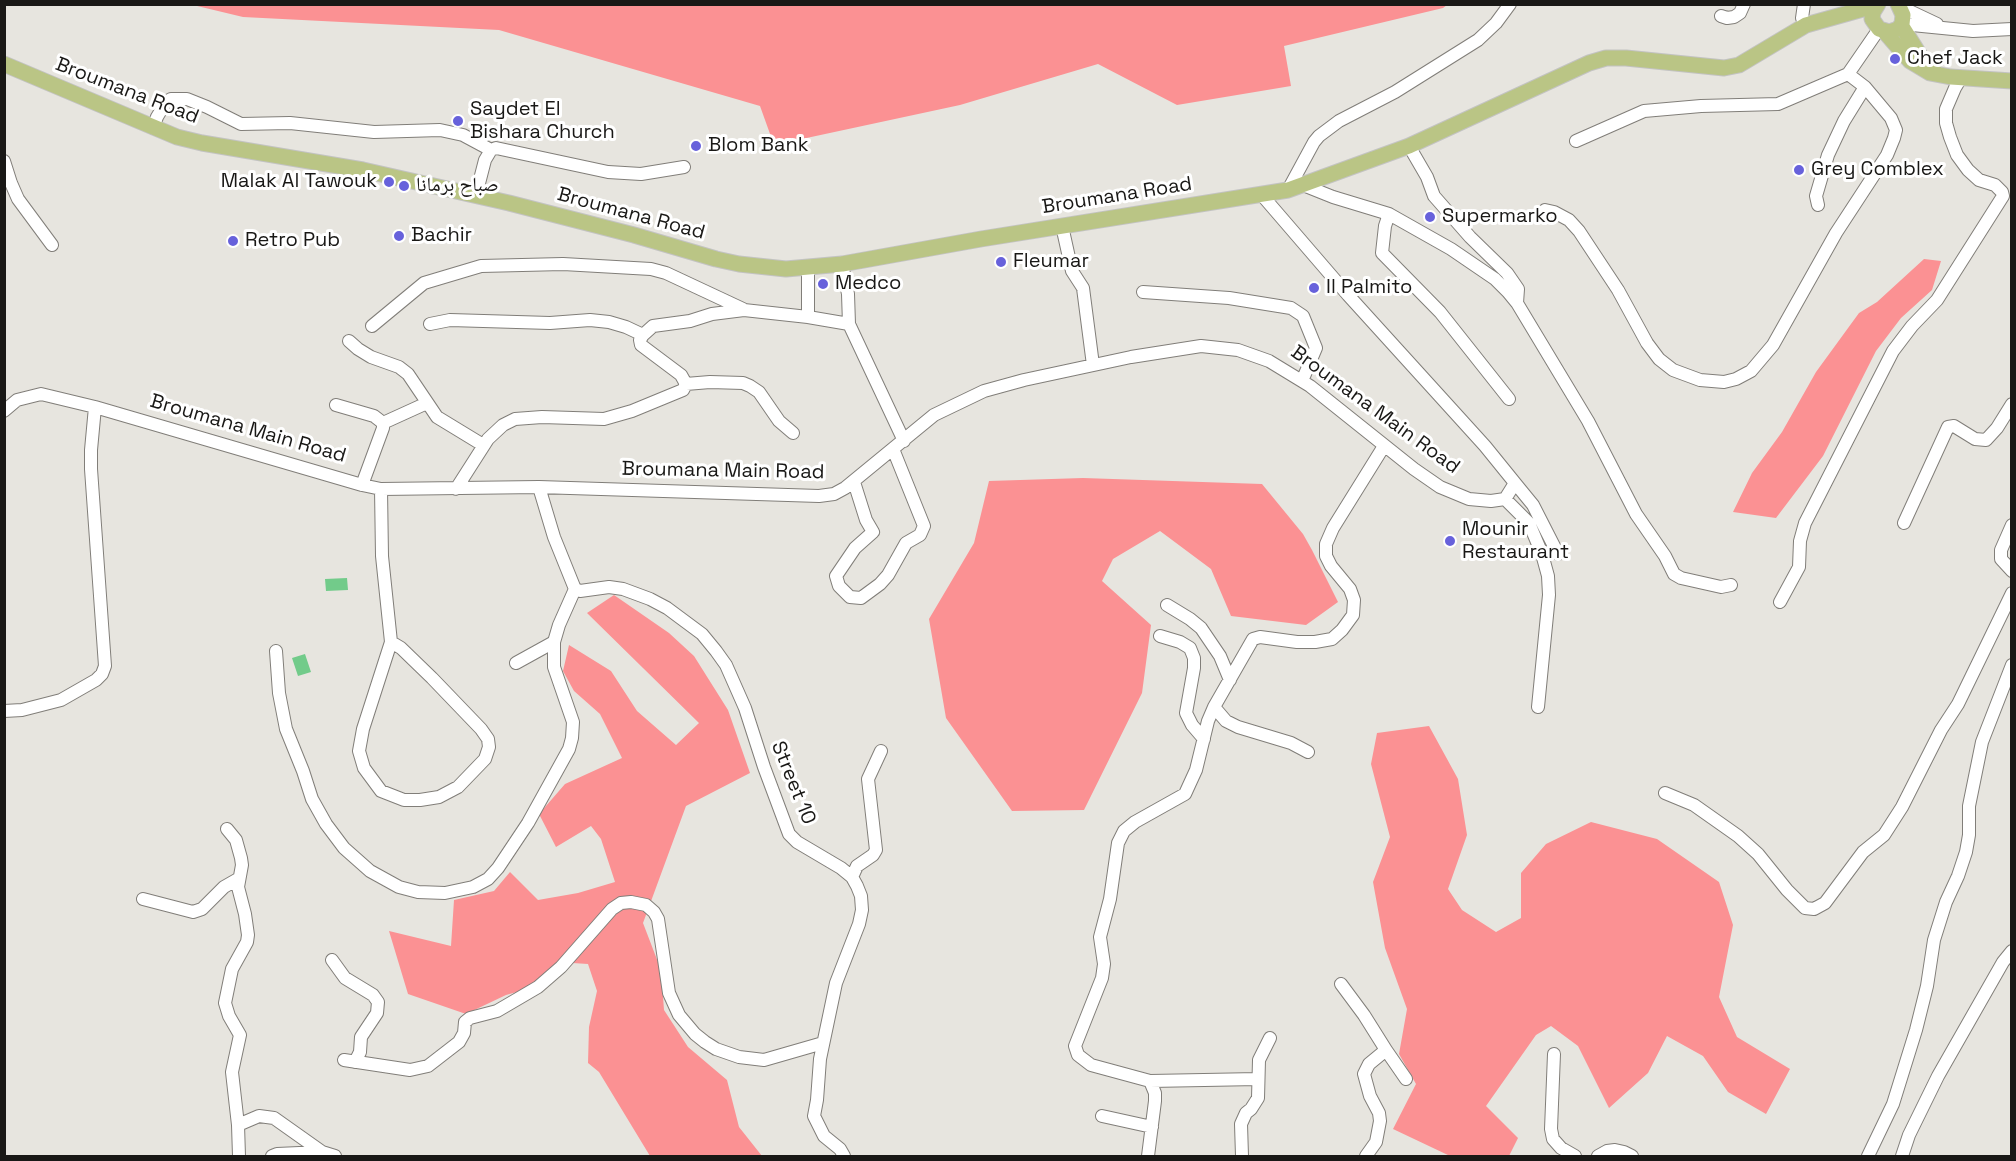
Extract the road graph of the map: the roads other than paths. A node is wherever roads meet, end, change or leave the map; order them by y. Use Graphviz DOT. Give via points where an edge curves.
graph roads {
  1 [pos="1510,4"];
  2 [pos="1744,4"];
  3 [pos="1804,4"];
  4 [pos="1877,5"];
  5 [pos="1899,6"];
  6 [pos="1720,16"];
  7 [pos="1839,17"];
  8 [pos="1901,24"];
  9 [pos="1806,25"];
  10 [pos="1946,28"];
  11 [pos="1880,29"];
  12 [pos="2012,29"];
  13 [pos="4,64"];
  14 [pos="1848,74"];
  15 [pos="1938,75"];
  16 [pos="1961,78"];
  17 [pos="2012,81"];
  18 [pos="1865,87"];
  19 [pos="153,128"];
  20 [pos="1576,141"];
  21 [pos="1409,146"];
  22 [pos="491,150"];
  23 [pos="4,160"];
  24 [pos="684,167"];
  25 [pos="1303,185"];
  26 [pos="1288,190"];
  27 [pos="1261,194"];
  28 [pos="476,195"];
  29 [pos="1818,205"];
  30 [pos="1545,210"];
  31 [pos="1389,214"];
  32 [pos="1062,226"];
  33 [pos="51,245"];
  34 [pos="842,264"];
  35 [pos="808,268"];
  36 [pos="1143,292"];
  37 [pos="1517,303"];
  38 [pos="744,310"];
  39 [pos="808,317"];
  40 [pos="430,324"];
  41 [pos="849,324"];
  42 [pos="372,326"];
  43 [pos="643,335"];
  44 [pos="349,341"];
  45 [pos="1093,365"];
  46 [pos="1302,381"];
  47 [pos="686,384"];
  48 [pos="1509,399"];
  49 [pos="427,403"];
  50 [pos="2012,404"];
  51 [pos="336,405"];
  52 [pos="95,407"];
  53 [pos="4,411"];
  54 [pos="383,423"];
  55 [pos="793,433"];
  56 [pos="904,441"];
  57 [pos="483,445"];
  58 [pos="1384,446"];
  59 [pos="893,449"];
  60 [pos="854,482"];
  61 [pos="1515,483"];
  62 [pos="362,485"];
  63 [pos="539,487"];
  64 [pos="381,489"];
  65 [pos="456,489"];
  66 [pos="1505,499"];
  67 [pos="1904,523"];
  68 [pos="2012,525"];
  69 [pos="1558,554"];
  70 [pos="2012,571"];
  71 [pos="1731,585"];
  72 [pos="575,589"];
  73 [pos="2012,593"];
  74 [pos="1780,602"];
  75 [pos="1167,605"];
  76 [pos="1160,636"];
  77 [pos="391,642"];
  78 [pos="554,642"];
  79 [pos="276,651"];
  80 [pos="516,663"];
  81 [pos="2012,665"];
  82 [pos="1230,680"];
  83 [pos="1214,707"];
  84 [pos="1538,707"];
  85 [pos="4,711"];
  86 [pos="1204,739"];
  87 [pos="882,751"];
  88 [pos="1308,752"];
  89 [pos="1665,793"];
  90 [pos="227,829"];
  91 [pos="852,877"];
  92 [pos="238,879"];
  93 [pos="143,899"];
  94 [pos="2012,951"];
  95 [pos="332,960"];
  96 [pos="1341,984"];
  97 [pos="1270,1038"];
  98 [pos="823,1043"];
  99 [pos="1386,1050"];
  100 [pos="1554,1054"];
  101 [pos="1258,1079"];
  102 [pos="1406,1079"];
  103 [pos="1150,1081"];
  104 [pos="1102,1116"];
  105 [pos="238,1125"];
  106 [pos="1152,1127"];
  107 [pos="322,1152"];
  108 [pos="239,1156"];
  109 [pos="272,1156"];
  110 [pos="335,1156"];
  111 [pos="844,1156"];
  112 [pos="1148,1156"];
  113 [pos="1242,1156"];
  114 [pos="1366,1156"];
  115 [pos="1575,1156"];
  116 [pos="1598,1156"];
  117 [pos="1632,1156"];
  118 [pos="1868,1156"];
  119 [pos="1902,1156"];
  1 -- 26 [label="street" via="1478,40 1319,135"];
  2 -- 6 [label="street" via="1734,17"];
  3 -- 9 [label="street" via="1802,18"];
  4 -- 7 [label="main road"];
  4 -- 11 [label="main road" via="1872,19"];
  5 -- 8 [label="main road" via="1904,15"];
  5 -- 10 [label="street"];
  7 -- 9 [label="main road"];
  7 -- 11 [label="main road"];
  8 -- 10 [label="street"];
  8 -- 11 [label="main road" via="1893,31"];
  8 -- 15 [label="main road" via="1921,57"];
  9 -- 21 [label="main road" via="1754,58 1724,68 1626,58 1589,63"];
  10 -- 12 [label="street"];
  11 -- 14 [label="street"];
  11 -- 15 [label="main road" via="1910,61"];
  13 -- 19 [label="main road, Broumana Road"];
  14 -- 18 [label="street"];
  14 -- 20 [label="street" via="1778,104 1644,111"];
  15 -- 16 [label="main road"];
  16 -- 17 [label="main road"];
  16 -- 74 [label="street" via="1947,109 1950,137 1968,170 1979,180 1995,185 2003,196 1937,300 1893,351 1805,523 1799,567"];
  18 -- 29 [label="street" via="1828,155 1816,196"];
  18 -- 30 [label="street" via="1894,125 1887,155 1836,233 1773,345 1751,371 1736,379 1701,380 1673,370 1659,358 1579,231 1569,220"];
  19 -- 22 [label="street" via="166,102 187,99 242,124 290,123 374,132 440,130 463,135"];
  19 -- 28 [label="main road, Broumana Road" via="202,143 363,170"];
  21 -- 25 [label="main road"];
  21 -- 37 [label="street" via="1434,196 1507,273 1518,289"];
  22 -- 24 [label="street" via="509,149 608,172 641,174"];
  22 -- 28 [label="street"];
  23 -- 33 [label="street" via="18,199"];
  25 -- 26 [label="main road"];
  25 -- 31 [label="street"];
  26 -- 27 [label="main road"];
  27 -- 32 [label="main road, Broumana Road"];
  27 -- 61 [label="street, Broumana Main Road"];
  28 -- 35 [label="main road, Broumana Road" via="739,264"];
  31 -- 37 [label="street" via="1495,279"];
  31 -- 48 [label="street" via="1382,253 1440,312"];
  32 -- 34 [label="main road, Broumana Road"];
  32 -- 45 [label="street" via="1072,271 1083,288"];
  34 -- 35 [label="main road, Broumana Road"];
  34 -- 41 [label="street"];
  35 -- 39 [label="street"];
  36 -- 46 [label="street" via="1228,298 1291,308 1303,316 1316,348"];
  37 -- 71 [label="street" via="1674,574 1721,587"];
  38 -- 39 [label="street"];
  38 -- 42 [label="street" via="651,269 563,264 481,266 424,283"];
  38 -- 43 [label="street" via="653,326"];
  39 -- 41 [label="street"];
  40 -- 43 [label="street" via="450,320 590,320 609,322"];
  41 -- 56 [label="street"];
  43 -- 47 [label="street" via="641,345 681,375"];
  44 -- 49 [label="street" via="371,357 408,374"];
  45 -- 46 [label="street, Broumana Main Road" via="1201,346 1238,350 1269,361"];
  45 -- 56 [label="street, Broumana Main Road" via="984,391 934,415"];
  46 -- 58 [label="street, Broumana Main Road"];
  47 -- 55 [label="street" via="750,386"];
  47 -- 57 [label="street" via="683,390 655,402 604,419 515,419 493,432"];
  49 -- 54 [label="street"];
  49 -- 57 [label="street" via="443,422"];
  50 -- 67 [label="street" via="1986,440 1948,427"];
  51 -- 54 [label="street" via="374,416"];
  52 -- 53 [label="street, Broumana Main Road" via="41,394 17,400"];
  52 -- 62 [label="street, Broumana Main Road"];
  52 -- 85 [label="street" via="91,450 105,666 96,680 62,700"];
  54 -- 62 [label="street"];
  56 -- 59 [label="street, Broumana Main Road"];
  57 -- 65 [label="street"];
  58 -- 66 [label="street, Broumana Main Road" via="1440,488 1469,499"];
  58 -- 82 [label="street" via="1326,544 1331,566 1350,589 1353,615 1332,639 1253,639"];
  59 -- 60 [label="street, Broumana Main Road"];
  59 -- 60 [label="street" via="924,526 920,535 906,543 888,575 861,598 850,597 839,586 836,576 855,548 873,532"];
  60 -- 63 [label="street, Broumana Main Road" via="834,494 819,496"];
  61 -- 66 [label="street"];
  61 -- 69 [label="street, Broumana Main Road" via="1533,505"];
  62 -- 64 [label="street, Broumana Main Road"];
  63 -- 65 [label="street, Broumana Main Road"];
  63 -- 72 [label="street"];
  64 -- 65 [label="street, Broumana Main Road"];
  64 -- 77 [label="street" via="381,556"];
  66 -- 84 [label="street" via="1529,523 1548,576"];
  68 -- 70 [label="street" via="2002,544 2001,556"];
  72 -- 78 [label="street"];
  72 -- 91 [label="street, Street 10" via="609,587 635,592 667,608 702,634 735,683 789,834"];
  73 -- 89 [label="street" via="1902,807 1884,835 1863,852 1825,903 1814,909 1805,908 1738,836 1694,806"];
  75 -- 82 [label="street" via="1201,628"];
  76 -- 86 [label="street" via="1190,648 1194,668 1186,713"];
  77 -- 77 [label="street" via="363,729 359,751 364,768 381,791 404,800 439,797 458,788 484,759 488,739 432,678"];
  78 -- 79 [label="street" via="554,667 573,722 569,749 498,868 473,887 445,893 399,887 370,871 344,848 326,824 312,799 286,729"];
  78 -- 80 [label="street"];
  81 -- 118 [label="street" via="1982,742 1969,806 1966,852 1935,940 1914,1039 1893,1104"];
  82 -- 83 [label="street"];
  83 -- 86 [label="street"];
  83 -- 88 [label="street" via="1226,721 1238,727"];
  86 -- 103 [label="street" via="1185,794 1135,822 1120,836 1100,938 1102,978 1076,1046 1078,1055 1090,1065"];
  87 -- 91 [label="street" via="868,779 876,850 857,866"];
  90 -- 92 [label="street" via="239,849 242,865"];
  91 -- 98 [label="street" via="861,896 862,910 836,983"];
  92 -- 93 [label="street" via="193,912"];
  92 -- 105 [label="street" via="248,934 232,969 225,1003 240,1035 232,1072"];
  94 -- 119 [label="street" via="1938,1076"];
  95 -- 98 [label="street" via="345,978 378,1002 377,1013 361,1037 360,1052 349,1061 410,1070 428,1066 459,1042 470,1018 497,1011 538,987 612,909 631,902 646,905 658,919 669,993 683,1020 705,1042 739,1057 764,1060"];
  96 -- 99 [label="street"];
  97 -- 101 [label="street" via="1259,1060"];
  98 -- 111 [label="street" via="814,1116 824,1136"];
  99 -- 102 [label="street"];
  99 -- 114 [label="street" via="1369,1064 1364,1074 1380,1122 1376,1142"];
  100 -- 115 [label="street" via="1553,1139"];
  101 -- 103 [label="street"];
  101 -- 113 [label="street" via="1258,1098 1241,1124"];
  103 -- 106 [label="street" via="1155,1093"];
  104 -- 106 [label="street"];
  105 -- 107 [label="street" via="259,1116 274,1118"];
  105 -- 108 [label="street"];
  106 -- 112 [label="street"];
  107 -- 109 [label="street"];
  107 -- 110 [label="street"];
  116 -- 117 [label="street" via="1615,1150"];
}
